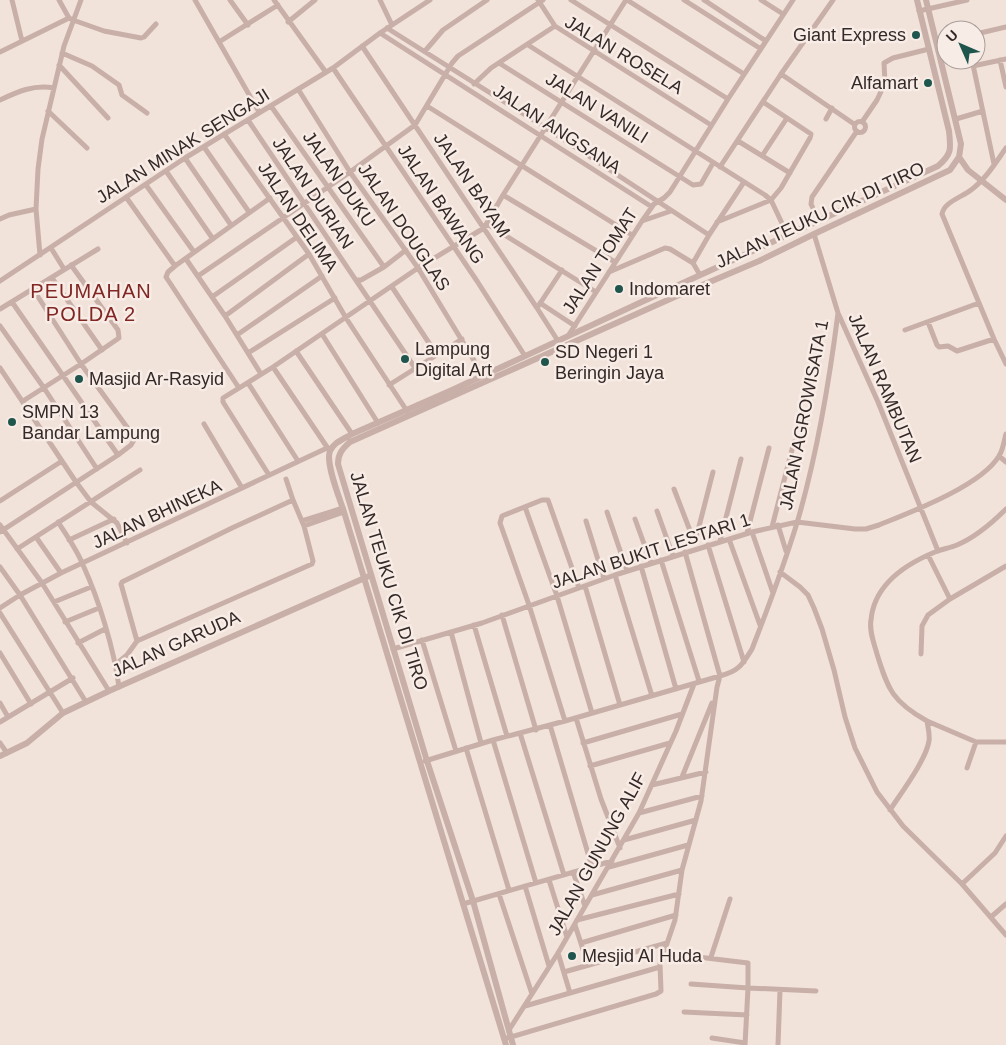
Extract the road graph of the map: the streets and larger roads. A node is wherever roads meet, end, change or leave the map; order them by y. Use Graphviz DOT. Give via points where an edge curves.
graph roads {
  1 [pos="12,0"];
  2 [pos="59,0"];
  3 [pos="81,0"];
  4 [pos="195,0"];
  5 [pos="230,0"];
  6 [pos="274,0"];
  7 [pos="316,0"];
  8 [pos="380,0"];
  9 [pos="430,0"];
  10 [pos="487,0"];
  11 [pos="571,0"];
  12 [pos="627,0"];
  13 [pos="684,0"];
  14 [pos="704,0"];
  15 [pos="761,0"];
  16 [pos="793,0"];
  17 [pos="833,0"];
  18 [pos="917,0"];
  19 [pos="926,0"];
  20 [pos="967,0"];
  21 [pos="540,1"];
  22 [pos="278,6"];
  23 [pos="929,8"];
  24 [pos="919,11"];
  25 [pos="784,14"];
  26 [pos="71,19"];
  27 [pos="288,22"];
  28 [pos="156,24"];
  29 [pos="248,25"];
  30 [pos="390,26"];
  31 [pos="555,26"];
  32 [pos="610,26"];
  33 [pos="1006,27"];
  34 [pos="986,32"];
  35 [pos="380,33"];
  36 [pos="22,41"];
  37 [pos="766,41"];
  38 [pos="219,42"];
  39 [pos="528,45"];
  40 [pos="362,46"];
  41 [pos="760,49"];
  42 [pos="929,49"];
  43 [pos="425,51"];
  44 [pos="0,52"];
  45 [pos="594,52"];
  46 [pos="62,53"];
  47 [pos="1003,59"];
  48 [pos="986,61"];
  49 [pos="499,63"];
  50 [pos="59,65"];
  51 [pos="450,67"];
  52 [pos="333,68"];
  53 [pos="974,70"];
  54 [pos="326,71"];
  55 [pos="744,74"];
  56 [pos="781,74"];
  57 [pos="446,75"];
  58 [pos="578,76"];
  59 [pos="946,80"];
  60 [pos="474,84"];
  61 [pos="938,84"];
  62 [pos="1006,87"];
  63 [pos="54,88"];
  64 [pos="298,89"];
  65 [pos="728,99"];
  66 [pos="0,100"];
  67 [pos="563,102"];
  68 [pos="763,102"];
  69 [pos="271,106"];
  70 [pos="427,106"];
  71 [pos="832,108"];
  72 [pos="48,111"];
  73 [pos="983,111"];
  74 [pos="259,112"];
  75 [pos="147,113"];
  76 [pos="108,118"];
  77 [pos="787,118"];
  78 [pos="826,119"];
  79 [pos="956,119"];
  80 [pos="248,120"];
  81 [pos="862,122"];
  82 [pos="854,124"];
  83 [pos="415,125"];
  84 [pos="711,125"];
  85 [pos="546,128"];
  86 [pos="857,131"];
  87 [pos="224,134"];
  88 [pos="541,136"];
  89 [pos="738,141"];
  90 [pos="386,146"];
  91 [pos="204,147"];
  92 [pos="87,148"];
  93 [pos="1006,148"];
  94 [pos="695,151"];
  95 [pos="762,156"];
  96 [pos="960,157"];
  97 [pos="185,158"];
  98 [pos="714,163"];
  99 [pos="994,164"];
  100 [pos="521,166"];
  101 [pos="720,167"];
  102 [pos="953,167"];
  103 [pos="968,170"];
  104 [pos="166,171"];
  105 [pos="350,172"];
  106 [pos="790,172"];
  107 [pos="679,177"];
  108 [pos="744,182"];
  109 [pos="981,182"];
  110 [pos="146,184"];
  111 [pos="327,186"];
  112 [pos="503,195"];
  113 [pos="126,197"];
  114 [pos="270,198"];
  115 [pos="868,199"];
  116 [pos="771,200"];
  117 [pos="1006,200"];
  118 [pos="657,202"];
  119 [pos="304,203"];
  120 [pos="652,207"];
  121 [pos="872,207"];
  122 [pos="36,209"];
  123 [pos="848,209"];
  124 [pos="671,211"];
  125 [pos="249,212"];
  126 [pos="283,217"];
  127 [pos="851,217"];
  128 [pos="0,219"];
  129 [pos="642,221"];
  130 [pos="819,221"];
  131 [pos="717,222"];
  132 [pos="231,225"];
  133 [pos="486,226"];
  134 [pos="787,234"];
  135 [pos="814,234"];
  136 [pos="632,235"];
  137 [pos="709,235"];
  138 [pos="297,237"];
  139 [pos="213,239"];
  140 [pos="454,246"];
  141 [pos="51,248"];
  142 [pos="98,249"];
  143 [pos="406,250"];
  144 [pos="194,252"];
  145 [pos="309,254"];
  146 [pos="40,255"];
  147 [pos="186,259"];
  148 [pos="616,262"];
  149 [pos="693,263"];
  150 [pos="71,265"];
  151 [pos="175,266"];
  152 [pos="384,267"];
  153 [pos="418,268"];
  154 [pos="64,270"];
  155 [pos="562,270"];
  156 [pos="609,272"];
  157 [pos="699,274"];
  158 [pos="198,276"];
  159 [pos="322,276"];
  160 [pos="52,278"];
  161 [pos="357,280"];
  162 [pos="0,281"];
  163 [pos="392,287"];
  164 [pos="673,288"];
  165 [pos="33,289"];
  166 [pos="596,292"];
  167 [pos="679,295"];
  168 [pos="212,297"];
  169 [pos="335,298"];
  170 [pos="12,302"];
  171 [pos="370,302"];
  172 [pos="979,303"];
  173 [pos="539,306"];
  174 [pos="0,309"];
  175 [pos="838,313"];
  176 [pos="225,316"];
  177 [pos="346,318"];
  178 [pos="928,322"];
  179 [pos="0,326"];
  180 [pos="575,326"];
  181 [pos="583,330"];
  182 [pos="905,330"];
  183 [pos="322,334"];
  184 [pos="237,335"];
  185 [pos="568,336"];
  186 [pos="586,338"];
  187 [pos="462,339"];
  188 [pos="994,339"];
  189 [pos="558,341"];
  190 [pos="102,350"];
  191 [pos="296,352"];
  192 [pos="248,353"];
  193 [pos="437,355"];
  194 [pos="525,356"];
  195 [pos="81,364"];
  196 [pos="1006,364"];
  197 [pos="273,367"];
  198 [pos="0,368"];
  199 [pos="415,368"];
  200 [pos="261,374"];
  201 [pos="62,376"];
  202 [pos="485,379"];
  203 [pos="248,383"];
  204 [pos="389,385"];
  205 [pos="44,388"];
  206 [pos="239,388"];
  207 [pos="23,401"];
  208 [pos="409,413"];
  209 [pos="378,423"];
  210 [pos="204,424"];
  211 [pos="352,434"];
  212 [pos="1006,434"];
  213 [pos="794,442"];
  214 [pos="769,448"];
  215 [pos="329,449"];
  216 [pos="118,455"];
  217 [pos="999,456"];
  218 [pos="741,459"];
  219 [pos="62,461"];
  220 [pos="298,461"];
  221 [pos="1006,462"];
  222 [pos="97,469"];
  223 [pos="140,470"];
  224 [pos="713,472"];
  225 [pos="269,474"];
  226 [pos="286,479"];
  227 [pos="76,482"];
  228 [pos="242,488"];
  229 [pos="674,488"];
  230 [pos="293,500"];
  231 [pos="0,501"];
  232 [pos="91,502"];
  233 [pos="525,507"];
  234 [pos="920,508"];
  235 [pos="1006,509"];
  236 [pos="343,510"];
  237 [pos="657,511"];
  238 [pos="607,512"];
  239 [pos="114,519"];
  240 [pos="635,519"];
  241 [pos="58,522"];
  242 [pos="586,522"];
  243 [pos="797,522"];
  244 [pos="304,523"];
  245 [pos="775,526"];
  246 [pos="1,529"];
  247 [pos="750,532"];
  248 [pos="36,537"];
  249 [pos="729,539"];
  250 [pos="69,540"];
  251 [pos="720,541"];
  252 [pos="127,542"];
  253 [pos="695,542"];
  254 [pos="708,545"];
  255 [pos="17,549"];
  256 [pos="695,549"];
  257 [pos="938,551"];
  258 [pos="685,552"];
  259 [pos="787,552"];
  260 [pos="928,555"];
  261 [pos="673,556"];
  262 [pos="661,560"];
  263 [pos="651,563"];
  264 [pos="83,564"];
  265 [pos="641,566"];
  266 [pos="1006,566"];
  267 [pos="0,567"];
  268 [pos="627,571"];
  269 [pos="780,572"];
  270 [pos="61,573"];
  271 [pos="372,574"];
  272 [pos="615,575"];
  273 [pos="365,578"];
  274 [pos="604,579"];
  275 [pos="42,583"];
  276 [pos="585,586"];
  277 [pos="91,588"];
  278 [pos="579,588"];
  279 [pos="773,594"];
  280 [pos="20,595"];
  281 [pos="557,596"];
  282 [pos="950,599"];
  283 [pos="54,602"];
  284 [pos="529,605"];
  285 [pos="0,608"];
  286 [pos="99,608"];
  287 [pos="0,613"];
  288 [pos="502,615"];
  289 [pos="65,622"];
  290 [pos="474,625"];
  291 [pos="761,626"];
  292 [pos="105,629"];
  293 [pos="451,632"];
  294 [pos="422,640"];
  295 [pos="137,641"];
  296 [pos="78,643"];
  297 [pos="393,649"];
  298 [pos="0,653"];
  299 [pos="921,654"];
  300 [pos="744,662"];
  301 [pos="115,665"];
  302 [pos="720,676"];
  303 [pos="73,678"];
  304 [pos="696,682"];
  305 [pos="119,687"];
  306 [pos="676,689"];
  307 [pos="109,691"];
  308 [pos="49,692"];
  309 [pos="652,696"];
  310 [pos="714,697"];
  311 [pos="0,702"];
  312 [pos="86,702"];
  313 [pos="31,704"];
  314 [pos="620,705"];
  315 [pos="63,713"];
  316 [pos="592,713"];
  317 [pos="682,714"];
  318 [pos="8,717"];
  319 [pos="576,718"];
  320 [pos="565,721"];
  321 [pos="927,721"];
  322 [pos="0,722"];
  323 [pos="550,725"];
  324 [pos="536,730"];
  325 [pos="520,733"];
  326 [pos="507,736"];
  327 [pos="493,740"];
  328 [pos="976,742"];
  329 [pos="1006,742"];
  330 [pos="0,743"];
  331 [pos="482,743"];
  332 [pos="583,743"];
  333 [pos="670,743"];
  334 [pos="466,748"];
  335 [pos="456,751"];
  336 [pos="3,755"];
  337 [pos="427,760"];
  338 [pos="420,764"];
  339 [pos="590,766"];
  340 [pos="967,768"];
  341 [pos="706,772"];
  342 [pos="682,777"];
  343 [pos="652,785"];
  344 [pos="702,796"];
  345 [pos="890,810"];
  346 [pos="639,813"];
  347 [pos="696,820"];
  348 [pos="1006,836"];
  349 [pos="624,840"];
  350 [pos="688,845"];
  351 [pos="620,848"];
  352 [pos="612,861"];
  353 [pos="592,867"];
  354 [pos="609,867"];
  355 [pos="682,870"];
  356 [pos="573,872"];
  357 [pos="564,875"];
  358 [pos="549,880"];
  359 [pos="536,883"];
  360 [pos="962,884"];
  361 [pos="525,886"];
  362 [pos="509,890"];
  363 [pos="499,894"];
  364 [pos="679,894"];
  365 [pos="592,895"];
  366 [pos="730,899"];
  367 [pos="473,901"];
  368 [pos="464,904"];
  369 [pos="1006,904"];
  370 [pos="585,906"];
  371 [pos="676,915"];
  372 [pos="991,917"];
  373 [pos="576,922"];
  374 [pos="1006,935"];
  375 [pos="567,937"];
  376 [pos="581,943"];
  377 [pos="667,943"];
  378 [pos="558,952"];
  379 [pos="698,957"];
  380 [pos="710,958"];
  381 [pos="588,965"];
  382 [pos="549,966"];
  383 [pos="660,967"];
  384 [pos="564,972"];
  385 [pos="691,984"];
  386 [pos="748,988"];
  387 [pos="780,990"];
  388 [pos="816,991"];
  389 [pos="570,993"];
  390 [pos="532,994"];
  391 [pos="524,1006"];
  392 [pos="684,1012"];
  393 [pos="747,1015"];
  394 [pos="507,1038"];
  395 [pos="712,1038"];
  396 [pos="745,1044"];
  397 [pos="513,1045"];
  398 [pos="778,1045"];
  1 -- 36 [label="street"];
  2 -- 26 [label="street"];
  3 -- 26 [label="street"];
  4 -- 38 [label="street"];
  5 -- 29 [label="street"];
  6 -- 22 [label="street"];
  7 -- 27 [label="street"];
  8 -- 30 [label="street"];
  9 -- 30 [label="street, JALAN MINAK SENGAJI"];
  10 -- 43 [label="street" via="443,30"];
  11 -- 32 [label="street"];
  12 -- 32 [label="street, JALAN ANGSANA"];
  12 -- 55 [label="street"];
  13 -- 41 [label="street"];
  14 -- 37 [label="street"];
  15 -- 25 [label="street"];
  16 -- 25 [label="street, JALAN TOMAT"];
  17 -- 56 [label="street"];
  18 -- 24 [label="street, JALAN TEUKU CIK DI TIRO"];
  19 -- 23 [label="street"];
  20 -- 23 [label="street"];
  21 -- 31 [label="street"];
  21 -- 51 [label="street" via="458,56"];
  22 -- 27 [label="street"];
  22 -- 29 [label="street"];
  23 -- 24 [label="street"];
  23 -- 59 [label="street"];
  24 -- 42 [label="street, JALAN TEUKU CIK DI TIRO"];
  25 -- 37 [label="street, JALAN TOMAT"];
  26 -- 28 [label="street" via="104,31 141,38"];
  26 -- 36 [label="street"];
  26 -- 46 [label="street"];
  27 -- 54 [label="street"];
  29 -- 38 [label="street"];
  30 -- 35 [label="street, JALAN MINAK SENGAJI"];
  30 -- 43 [label="street"];
  31 -- 39 [label="street, JALAN ROSELA"];
  31 -- 45 [label="street, JALAN ROSELA"];
  32 -- 45 [label="street, JALAN ANGSANA"];
  32 -- 65 [label="street"];
  33 -- 34 [label="street"];
  35 -- 40 [label="street, JALAN MINAK SENGAJI"];
  35 -- 57 [label="street, JALAN ANGSANA"];
  36 -- 44 [label="street"];
  37 -- 41 [label="street, JALAN TOMAT"];
  38 -- 74 [label="street"];
  39 -- 49 [label="street, JALAN ROSELA"];
  39 -- 58 [label="street"];
  40 -- 52 [label="street, JALAN MINAK SENGAJI"];
  40 -- 83 [label="street, JALAN BAYAM"];
  41 -- 55 [label="street, JALAN TOMAT"];
  42 -- 61 [label="street, JALAN TEUKU CIK DI TIRO"];
  42 -- 81 [label="street" via="884,62 885,83"];
  43 -- 51 [label="street"];
  45 -- 58 [label="street, JALAN ANGSANA"];
  45 -- 84 [label="street, JALAN ROSELA"];
  46 -- 50 [label="street"];
  46 -- 75 [label="street" via="92,66 119,85 122,95"];
  47 -- 48 [label="street"];
  47 -- 62 [label="street"];
  49 -- 60 [label="street, JALAN ROSELA"];
  49 -- 67 [label="street, JALAN VANILI"];
  50 -- 63 [label="street"];
  50 -- 76 [label="street"];
  51 -- 57 [label="street"];
  51 -- 60 [label="street"];
  52 -- 54 [label="street, JALAN MINAK SENGAJI"];
  52 -- 90 [label="street, JALAN BAWANG"];
  53 -- 73 [label="street"];
  54 -- 64 [label="street, JALAN MINAK SENGAJI"];
  55 -- 65 [label="street, JALAN TOMAT"];
  56 -- 68 [label="street"];
  56 -- 71 [label="street"];
  57 -- 70 [label="street"];
  57 -- 88 [label="street, JALAN ANGSANA"];
  58 -- 67 [label="street, JALAN ANGSANA"];
  58 -- 94 [label="street"];
  59 -- 61 [label="street"];
  59 -- 79 [label="street"];
  60 -- 85 [label="street"];
  61 -- 115 [label="street, JALAN TEUKU CIK DI TIRO" via="949,131 951,149 947,158 938,166"];
  63 -- 66 [label="street" via="45,86 22,90"];
  63 -- 72 [label="street"];
  64 -- 69 [label="street, JALAN MINAK SENGAJI"];
  64 -- 105 [label="street, JALAN DOUGLAS"];
  65 -- 84 [label="street, JALAN TOMAT"];
  67 -- 85 [label="street, JALAN ANGSANA"];
  67 -- 107 [label="street, JALAN VANILI"];
  68 -- 77 [label="street"];
  68 -- 89 [label="street"];
  69 -- 74 [label="street, JALAN MINAK SENGAJI"];
  69 -- 111 [label="street, JALAN DUKU"];
  70 -- 83 [label="street"];
  70 -- 100 [label="street"];
  71 -- 78 [label="street"];
  71 -- 82 [label="street"];
  72 -- 92 [label="street"];
  72 -- 122 [label="street" via="38,169"];
  73 -- 79 [label="street"];
  73 -- 99 [label="street"];
  74 -- 80 [label="street, JALAN MINAK SENGAJI"];
  77 -- 95 [label="street"];
  77 -- 106 [label="street" via="811,136"];
  79 -- 96 [label="street"];
  80 -- 87 [label="street, JALAN MINAK SENGAJI"];
  80 -- 119 [label="street, JALAN DURIAN"];
  81 -- 82 [label="street"];
  81 -- 86 [label="street" via="864,130"];
  82 -- 86 [label="street"];
  83 -- 90 [label="street"];
  83 -- 133 [label="street, JALAN BAYAM"];
  84 -- 94 [label="street, JALAN TOMAT"];
  85 -- 88 [label="street, JALAN ANGSANA"];
  85 -- 118 [label="street"];
  86 -- 130 [label="street" via="812,197 811,204"];
  87 -- 91 [label="street, JALAN MINAK SENGAJI"];
  87 -- 114 [label="street, JALAN DELIMA"];
  88 -- 100 [label="street, JALAN ANGSANA"];
  88 -- 120 [label="street, JALAN ANGSANA"];
  89 -- 95 [label="street"];
  89 -- 101 [label="street"];
  90 -- 105 [label="street"];
  90 -- 140 [label="street, JALAN BAWANG"];
  91 -- 97 [label="street, JALAN MINAK SENGAJI"];
  91 -- 125 [label="street"];
  93 -- 99 [label="street"];
  94 -- 98 [label="street"];
  94 -- 107 [label="street, JALAN TOMAT"];
  95 -- 106 [label="street"];
  96 -- 102 [label="street, JALAN TEUKU CIK DI TIRO"];
  96 -- 103 [label="street"];
  97 -- 104 [label="street, JALAN MINAK SENGAJI"];
  97 -- 132 [label="street"];
  98 -- 101 [label="street"];
  98 -- 107 [label="street, JALAN VANILI" via="697,186"];
  99 -- 109 [label="street"];
  100 -- 112 [label="street, JALAN ANGSANA"];
  100 -- 136 [label="street"];
  101 -- 108 [label="street"];
  102 -- 103 [label="street"];
  102 -- 121 [label="street, JALAN TEUKU CIK DI TIRO" via="939,177"];
  103 -- 109 [label="street"];
  104 -- 110 [label="street, JALAN MINAK SENGAJI"];
  104 -- 139 [label="street"];
  105 -- 111 [label="street"];
  105 -- 143 [label="street, JALAN DOUGLAS"];
  106 -- 116 [label="street"];
  107 -- 118 [label="street, JALAN TOMAT" via="667,195"];
  108 -- 116 [label="street"];
  108 -- 131 [label="street"];
  109 -- 117 [label="street"];
  109 -- 172 [label="street" via="942,210"];
  110 -- 113 [label="street, JALAN MINAK SENGAJI"];
  110 -- 144 [label="street"];
  111 -- 119 [label="street"];
  111 -- 152 [label="street, JALAN DUKU"];
  112 -- 133 [label="street, JALAN ANGSANA"];
  112 -- 148 [label="street"];
  113 -- 141 [label="street, JALAN MINAK SENGAJI"];
  113 -- 151 [label="street"];
  114 -- 125 [label="street"];
  114 -- 126 [label="street, JALAN DELIMA"];
  115 -- 121 [label="street" via="866,206"];
  115 -- 123 [label="street, JALAN TEUKU CIK DI TIRO"];
  116 -- 131 [label="street"];
  116 -- 134 [label="street"];
  118 -- 120 [label="street, JALAN TOMAT"];
  118 -- 124 [label="street"];
  119 -- 126 [label="street"];
  119 -- 161 [label="street, JALAN DURIAN"];
  120 -- 129 [label="street, JALAN TOMAT"];
  121 -- 127 [label="street, JALAN TEUKU CIK DI TIRO"];
  122 -- 128 [label="street"];
  122 -- 146 [label="street"];
  123 -- 127 [label="street" via="854,211"];
  123 -- 130 [label="street, JALAN TEUKU CIK DI TIRO"];
  124 -- 129 [label="street"];
  124 -- 137 [label="street"];
  125 -- 132 [label="street"];
  126 -- 138 [label="street, JALAN DELIMA"];
  126 -- 158 [label="street"];
  127 -- 135 [label="street, JALAN TEUKU CIK DI TIRO"];
  129 -- 136 [label="street, JALAN TOMAT"];
  130 -- 134 [label="street, JALAN TEUKU CIK DI TIRO"];
  131 -- 137 [label="street"];
  132 -- 139 [label="street"];
  133 -- 140 [label="street"];
  133 -- 155 [label="street"];
  133 -- 173 [label="street, JALAN BAYAM"];
  134 -- 157 [label="street, JALAN TEUKU CIK DI TIRO"];
  135 -- 167 [label="street, JALAN TEUKU CIK DI TIRO"];
  135 -- 175 [label="street, JALAN RAMBUTAN"];
  136 -- 148 [label="street, JALAN TOMAT"];
  137 -- 149 [label="street"];
  138 -- 145 [label="street, JALAN DELIMA"];
  138 -- 168 [label="street"];
  139 -- 144 [label="street"];
  140 -- 153 [label="street"];
  140 -- 194 [label="street, JALAN BAWANG"];
  141 -- 146 [label="street, JALAN MINAK SENGAJI"];
  141 -- 154 [label="street"];
  142 -- 150 [label="street"];
  143 -- 152 [label="street"];
  143 -- 153 [label="street, JALAN DOUGLAS"];
  144 -- 147 [label="street"];
  145 -- 159 [label="street, JALAN DELIMA"];
  145 -- 176 [label="street"];
  146 -- 162 [label="street, JALAN MINAK SENGAJI"];
  147 -- 151 [label="street"];
  147 -- 158 [label="street"];
  148 -- 156 [label="street, JALAN TOMAT"];
  149 -- 156 [label="street" via="665,248"];
  149 -- 157 [label="street"];
  150 -- 154 [label="street"];
  150 -- 190 [label="street" via="120,334 115,342"];
  151 -- 206 [label="street" via="166,274 167,280"];
  152 -- 161 [label="street"];
  153 -- 163 [label="street"];
  153 -- 187 [label="street, JALAN DOUGLAS"];
  154 -- 160 [label="street"];
  155 -- 166 [label="street"];
  155 -- 173 [label="street"];
  156 -- 166 [label="street, JALAN TOMAT"];
  157 -- 164 [label="street, JALAN TEUKU CIK DI TIRO"];
  158 -- 168 [label="street"];
  159 -- 169 [label="street, JALAN DELIMA"];
  159 -- 184 [label="street"];
  160 -- 165 [label="street"];
  160 -- 190 [label="street"];
  161 -- 171 [label="street, JALAN DURIAN"];
  163 -- 171 [label="street"];
  163 -- 193 [label="street"];
  164 -- 167 [label="street"];
  164 -- 181 [label="street, JALAN TEUKU CIK DI TIRO"];
  165 -- 170 [label="street"];
  165 -- 195 [label="street"];
  166 -- 180 [label="street, JALAN TOMAT"];
  167 -- 186 [label="street, JALAN TEUKU CIK DI TIRO"];
  168 -- 176 [label="street"];
  169 -- 177 [label="street, JALAN DELIMA"];
  169 -- 192 [label="street"];
  170 -- 174 [label="street"];
  170 -- 201 [label="street"];
  171 -- 177 [label="street"];
  171 -- 199 [label="street, JALAN DURIAN"];
  172 -- 178 [label="street"];
  172 -- 188 [label="street"];
  173 -- 180 [label="street"];
  173 -- 189 [label="street, JALAN BAYAM"];
  175 -- 234 [label="street, JALAN RAMBUTAN"];
  175 -- 243 [label="street, JALAN AGROWISATA 1" via="832,366"];
  176 -- 184 [label="street"];
  177 -- 183 [label="street"];
  177 -- 204 [label="street, JALAN DELIMA"];
  178 -- 182 [label="street"];
  178 -- 188 [label="street" via="939,347 948,346 957,351"];
  179 -- 205 [label="street"];
  180 -- 185 [label="street, JALAN TOMAT"];
  181 -- 185 [label="street, JALAN TEUKU CIK DI TIRO"];
  181 -- 186 [label="street"];
  183 -- 191 [label="street"];
  183 -- 209 [label="street"];
  184 -- 192 [label="street"];
  185 -- 189 [label="street, JALAN TEUKU CIK DI TIRO"];
  186 -- 202 [label="street, JALAN TEUKU CIK DI TIRO"];
  187 -- 193 [label="street"];
  187 -- 202 [label="street, JALAN DOUGLAS"];
  188 -- 196 [label="street"];
  189 -- 194 [label="street, JALAN TEUKU CIK DI TIRO"];
  190 -- 195 [label="street"];
  191 -- 197 [label="street"];
  191 -- 211 [label="street"];
  192 -- 200 [label="street"];
  193 -- 199 [label="street"];
  194 -- 202 [label="street, JALAN TEUKU CIK DI TIRO"];
  195 -- 201 [label="street"];
  195 -- 216 [label="street" via="132,434 134,440"];
  197 -- 200 [label="street"];
  197 -- 215 [label="street"];
  198 -- 207 [label="street"];
  199 -- 204 [label="street"];
  200 -- 203 [label="street"];
  201 -- 205 [label="street"];
  201 -- 216 [label="street"];
  202 -- 208 [label="street, JALAN TEUKU CIK DI TIRO"];
  203 -- 206 [label="street"];
  203 -- 220 [label="street"];
  204 -- 208 [label="street, JALAN DELIMA"];
  205 -- 207 [label="street"];
  205 -- 222 [label="street"];
  206 -- 225 [label="street" via="222,399"];
  207 -- 219 [label="street"];
  208 -- 209 [label="street, JALAN TEUKU CIK DI TIRO"];
  208 -- 271 [label="street, JALAN TEUKU CIK DI TIRO" via="350,442 338,456"];
  209 -- 211 [label="street, JALAN TEUKU CIK DI TIRO"];
  210 -- 228 [label="street"];
  211 -- 215 [label="street, JALAN TEUKU CIK DI TIRO"];
  212 -- 217 [label="street"];
  213 -- 245 [label="street"];
  214 -- 247 [label="street"];
  215 -- 220 [label="street, JALAN BHINEKA"];
  215 -- 236 [label="street, JALAN TEUKU CIK DI TIRO"];
  216 -- 222 [label="street"];
  217 -- 221 [label="street"];
  217 -- 234 [label="street, JALAN BUKIT LESTARI 1" via="977,477"];
  218 -- 251 [label="street"];
  219 -- 227 [label="street"];
  219 -- 231 [label="street"];
  220 -- 225 [label="street, JALAN BHINEKA"];
  222 -- 227 [label="street"];
  223 -- 232 [label="street"];
  224 -- 253 [label="street"];
  225 -- 228 [label="street, JALAN BHINEKA"];
  226 -- 230 [label="street"];
  227 -- 232 [label="street"];
  227 -- 246 [label="street"];
  228 -- 252 [label="street, JALAN BHINEKA"];
  229 -- 253 [label="street"];
  230 -- 244 [label="street"];
  230 -- 295 [label="street" via="122,582"];
  232 -- 239 [label="street"];
  232 -- 241 [label="street"];
  233 -- 278 [label="street" via="546,499 549,502"];
  233 -- 281 [label="street"];
  233 -- 284 [label="street" via="505,513 500,522"];
  234 -- 243 [label="street, JALAN BUKIT LESTARI 1" via="866,529"];
  234 -- 257 [label="street, JALAN RAMBUTAN"];
  235 -- 257 [label="street" via="974,535"];
  236 -- 244 [label="street"];
  236 -- 273 [label="street, JALAN TEUKU CIK DI TIRO"];
  237 -- 261 [label="street"];
  238 -- 268 [label="street"];
  239 -- 250 [label="street"];
  239 -- 252 [label="street"];
  240 -- 263 [label="street"];
  241 -- 248 [label="street"];
  241 -- 250 [label="street"];
  242 -- 274 [label="street"];
  243 -- 245 [label="street, JALAN BUKIT LESTARI 1"];
  243 -- 259 [label="street, JALAN AGROWISATA 1"];
  244 -- 295 [label="street" via="313,561 309,566"];
  245 -- 247 [label="street, JALAN BUKIT LESTARI 1"];
  245 -- 259 [label="street"];
  246 -- 255 [label="street"];
  247 -- 249 [label="street, JALAN BUKIT LESTARI 1"];
  247 -- 279 [label="street"];
  248 -- 255 [label="street"];
  248 -- 270 [label="street"];
  249 -- 251 [label="street, JALAN BUKIT LESTARI 1"];
  249 -- 291 [label="street"];
  250 -- 264 [label="street"];
  251 -- 254 [label="street, JALAN BUKIT LESTARI 1"];
  252 -- 264 [label="street, JALAN BHINEKA"];
  253 -- 256 [label="street"];
  254 -- 256 [label="street, JALAN BUKIT LESTARI 1"];
  254 -- 300 [label="street"];
  255 -- 275 [label="street"];
  256 -- 258 [label="street, JALAN BUKIT LESTARI 1"];
  257 -- 260 [label="street"];
  258 -- 261 [label="street, JALAN BUKIT LESTARI 1"];
  258 -- 302 [label="street"];
  259 -- 269 [label="street, JALAN AGROWISATA 1"];
  260 -- 282 [label="street"];
  260 -- 321 [label="street" via="889,581 873,606 870,621 890,691 900,704"];
  261 -- 262 [label="street, JALAN BUKIT LESTARI 1"];
  262 -- 263 [label="street, JALAN BUKIT LESTARI 1"];
  262 -- 304 [label="street"];
  263 -- 265 [label="street, JALAN BUKIT LESTARI 1"];
  264 -- 270 [label="street, JALAN BHINEKA"];
  264 -- 277 [label="street"];
  265 -- 268 [label="street, JALAN BUKIT LESTARI 1"];
  265 -- 306 [label="street"];
  266 -- 282 [label="street"];
  267 -- 280 [label="street"];
  268 -- 272 [label="street, JALAN BUKIT LESTARI 1"];
  269 -- 279 [label="street, JALAN AGROWISATA 1"];
  269 -- 345 [label="street" via="808,595 822,629 856,748 877,792"];
  270 -- 275 [label="street, JALAN BHINEKA"];
  271 -- 273 [label="street, JALAN GARUDA"];
  271 -- 297 [label="street, JALAN TEUKU CIK DI TIRO"];
  272 -- 274 [label="street, JALAN BUKIT LESTARI 1"];
  272 -- 309 [label="street"];
  273 -- 305 [label="street, JALAN GARUDA"];
  273 -- 338 [label="street, JALAN TEUKU CIK DI TIRO"];
  274 -- 276 [label="street, JALAN BUKIT LESTARI 1"];
  275 -- 280 [label="street, JALAN BHINEKA"];
  275 -- 283 [label="street"];
  276 -- 278 [label="street, JALAN BUKIT LESTARI 1"];
  276 -- 314 [label="street"];
  277 -- 283 [label="street"];
  277 -- 286 [label="street"];
  278 -- 281 [label="street, JALAN BUKIT LESTARI 1"];
  279 -- 291 [label="street, JALAN AGROWISATA 1"];
  280 -- 285 [label="street, JALAN BHINEKA"];
  280 -- 303 [label="street"];
  281 -- 284 [label="street, JALAN BUKIT LESTARI 1"];
  281 -- 316 [label="street"];
  282 -- 299 [label="street" via="924,620"];
  283 -- 289 [label="street"];
  284 -- 288 [label="street, JALAN BUKIT LESTARI 1"];
  284 -- 320 [label="street"];
  286 -- 289 [label="street"];
  286 -- 292 [label="street"];
  287 -- 308 [label="street"];
  288 -- 290 [label="street, JALAN BUKIT LESTARI 1"];
  288 -- 324 [label="street"];
  289 -- 296 [label="street"];
  290 -- 293 [label="street, JALAN BUKIT LESTARI 1"];
  290 -- 326 [label="street"];
  291 -- 300 [label="street, JALAN AGROWISATA 1"];
  292 -- 296 [label="street"];
  292 -- 301 [label="street"];
  293 -- 294 [label="street, JALAN BUKIT LESTARI 1"];
  293 -- 331 [label="street"];
  294 -- 297 [label="street, JALAN BUKIT LESTARI 1"];
  294 -- 335 [label="street"];
  295 -- 301 [label="street"];
  296 -- 307 [label="street"];
  297 -- 337 [label="street, JALAN TEUKU CIK DI TIRO"];
  298 -- 313 [label="street"];
  300 -- 302 [label="street" via="737,670"];
  301 -- 305 [label="street"];
  302 -- 304 [label="street"];
  302 -- 310 [label="street"];
  303 -- 308 [label="street"];
  303 -- 312 [label="street"];
  304 -- 306 [label="street"];
  304 -- 317 [label="street, JALAN GUNUNG ALIF"];
  305 -- 307 [label="street, JALAN GARUDA"];
  306 -- 309 [label="street"];
  307 -- 312 [label="street, JALAN GARUDA"];
  308 -- 313 [label="street"];
  308 -- 315 [label="street"];
  309 -- 314 [label="street"];
  310 -- 341 [label="street"];
  310 -- 342 [label="street"];
  311 -- 318 [label="street"];
  312 -- 315 [label="street, JALAN GARUDA"];
  313 -- 318 [label="street"];
  314 -- 316 [label="street"];
  315 -- 336 [label="street, JALAN GARUDA" via="27,743"];
  316 -- 319 [label="street"];
  317 -- 332 [label="street"];
  317 -- 333 [label="street, JALAN GUNUNG ALIF"];
  318 -- 322 [label="street"];
  319 -- 320 [label="street"];
  319 -- 332 [label="street"];
  320 -- 323 [label="street"];
  321 -- 328 [label="street"];
  321 -- 345 [label="street" via="929,742 925,754"];
  323 -- 324 [label="street"];
  323 -- 353 [label="street"];
  324 -- 325 [label="street"];
  325 -- 326 [label="street"];
  325 -- 357 [label="street"];
  326 -- 327 [label="street"];
  327 -- 331 [label="street"];
  327 -- 359 [label="street"];
  328 -- 329 [label="street"];
  328 -- 340 [label="street"];
  330 -- 336 [label="street"];
  331 -- 334 [label="street"];
  332 -- 339 [label="street"];
  333 -- 339 [label="street"];
  333 -- 343 [label="street, JALAN GUNUNG ALIF"];
  334 -- 335 [label="street"];
  334 -- 362 [label="street"];
  335 -- 337 [label="street"];
  337 -- 338 [label="street"];
  337 -- 367 [label="street, JALAN TEUKU CIK DI TIRO"];
  338 -- 368 [label="street, JALAN TEUKU CIK DI TIRO"];
  339 -- 351 [label="street"];
  341 -- 342 [label="street"];
  341 -- 344 [label="street"];
  342 -- 343 [label="street"];
  343 -- 346 [label="street, JALAN GUNUNG ALIF"];
  344 -- 346 [label="street"];
  344 -- 347 [label="street"];
  345 -- 360 [label="street"];
  346 -- 349 [label="street, JALAN GUNUNG ALIF"];
  347 -- 349 [label="street"];
  347 -- 350 [label="street"];
  348 -- 360 [label="street" via="995,853"];
  349 -- 351 [label="street, JALAN GUNUNG ALIF"];
  350 -- 354 [label="street"];
  350 -- 355 [label="street"];
  351 -- 352 [label="street, JALAN GUNUNG ALIF"];
  352 -- 353 [label="street"];
  352 -- 354 [label="street, JALAN GUNUNG ALIF"];
  353 -- 356 [label="street"];
  354 -- 365 [label="street, JALAN GUNUNG ALIF"];
  355 -- 364 [label="street"];
  355 -- 365 [label="street"];
  356 -- 357 [label="street"];
  356 -- 370 [label="street"];
  357 -- 358 [label="street"];
  358 -- 359 [label="street"];
  358 -- 375 [label="street"];
  359 -- 361 [label="street"];
  360 -- 372 [label="street"];
  361 -- 362 [label="street"];
  361 -- 382 [label="street"];
  362 -- 363 [label="street"];
  363 -- 367 [label="street"];
  363 -- 390 [label="street"];
  364 -- 371 [label="street"];
  364 -- 373 [label="street"];
  365 -- 370 [label="street, JALAN GUNUNG ALIF"];
  366 -- 380 [label="street"];
  367 -- 368 [label="street"];
  367 -- 394 [label="street, JALAN TEUKU CIK DI TIRO"];
  368 -- 394 [label="street, JALAN TEUKU CIK DI TIRO"];
  369 -- 372 [label="street"];
  370 -- 373 [label="street, JALAN GUNUNG ALIF"];
  371 -- 376 [label="street"];
  371 -- 377 [label="street"];
  372 -- 374 [label="street"];
  373 -- 375 [label="street, JALAN GUNUNG ALIF"];
  373 -- 376 [label="street"];
  375 -- 378 [label="street, JALAN GUNUNG ALIF"];
  376 -- 381 [label="street"];
  377 -- 381 [label="street"];
  377 -- 383 [label="street"];
  378 -- 382 [label="street, JALAN GUNUNG ALIF"];
  378 -- 384 [label="street"];
  379 -- 380 [label="street"];
  380 -- 386 [label="street" via="748,963"];
  381 -- 384 [label="street"];
  382 -- 390 [label="street, JALAN GUNUNG ALIF"];
  383 -- 389 [label="street"];
  383 -- 394 [label="street" via="662,988 656,994"];
  384 -- 389 [label="street"];
  385 -- 386 [label="street"];
  386 -- 387 [label="street"];
  386 -- 393 [label="street"];
  387 -- 388 [label="street"];
  387 -- 398 [label="street"];
  389 -- 391 [label="street"];
  390 -- 391 [label="street, JALAN GUNUNG ALIF"];
  391 -- 394 [label="street, JALAN GUNUNG ALIF"];
  392 -- 393 [label="street"];
  393 -- 396 [label="street"];
  394 -- 397 [label="street, JALAN TEUKU CIK DI TIRO"];
  395 -- 396 [label="street"];
}
